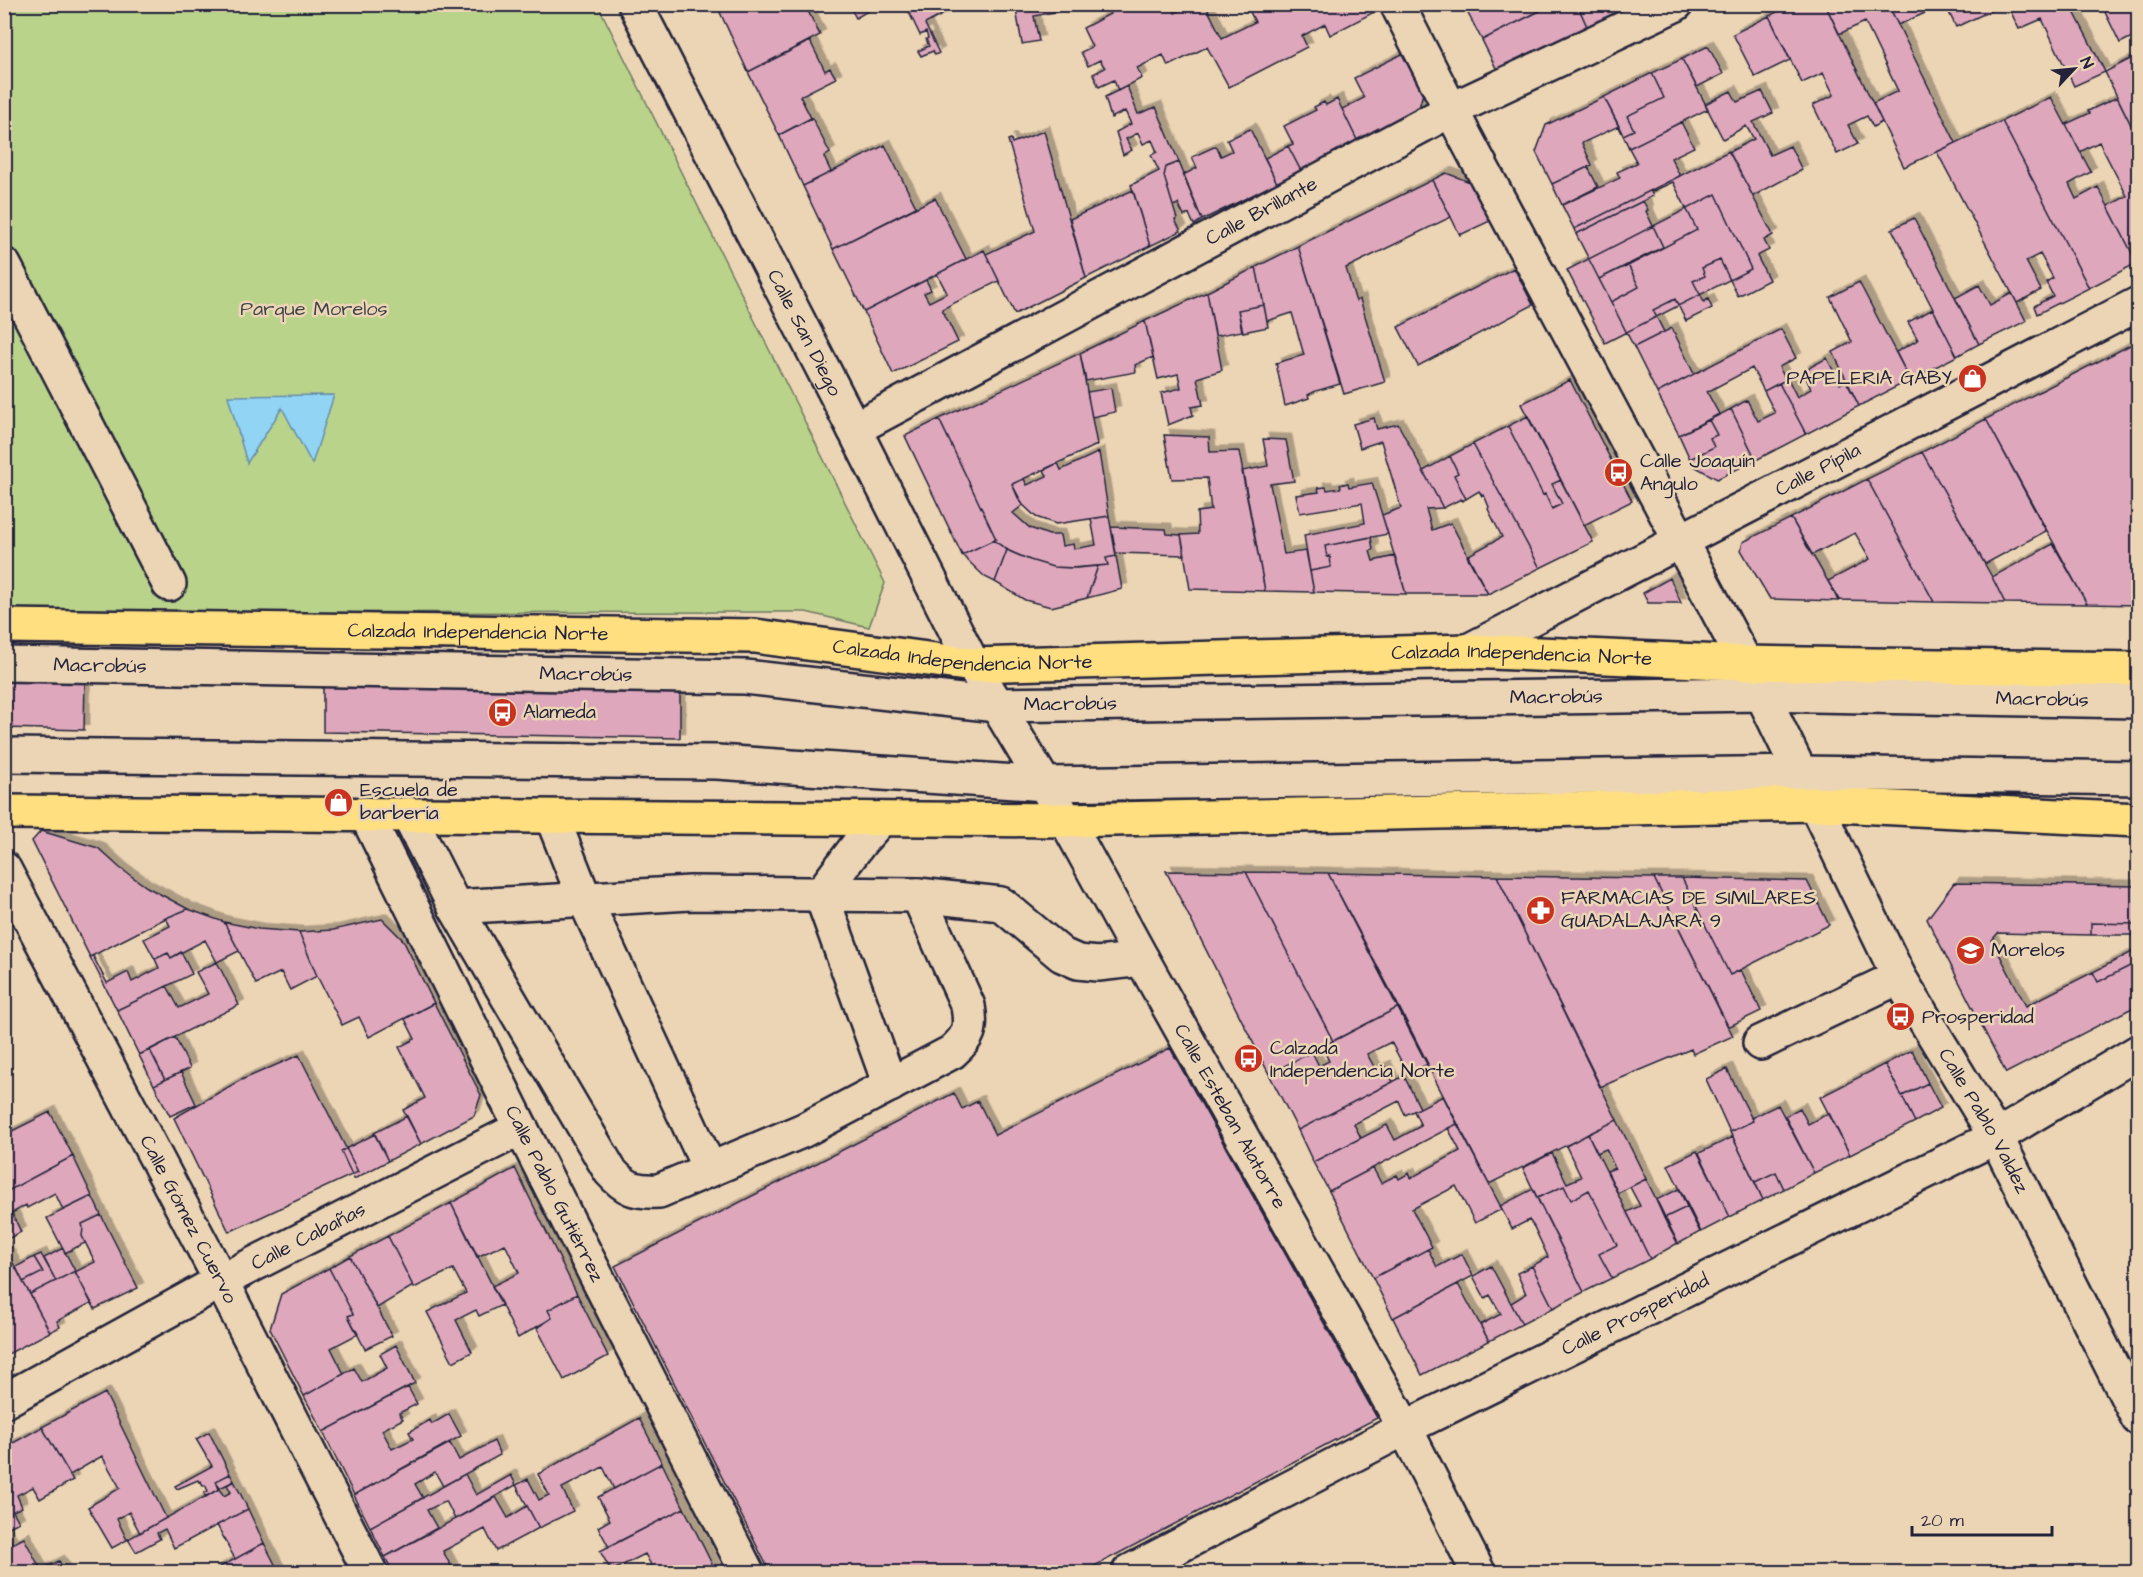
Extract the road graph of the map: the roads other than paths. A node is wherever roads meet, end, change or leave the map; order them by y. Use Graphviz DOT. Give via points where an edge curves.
graph roads {
  1 [pos="635,4"];
  2 [pos="1397,4"];
  3 [pos="1676,4"];
  4 [pos="1451,110"];
  5 [pos="4,265"];
  6 [pos="2139,304"];
  7 [pos="854,429"];
  8 [pos="1679,541"];
  9 [pos="170,584"];
  10 [pos="4,626"];
  11 [pos="1467,651"];
  12 [pos="1746,663"];
  13 [pos="4,664"];
  14 [pos="973,665"];
  15 [pos="2139,669"];
  16 [pos="1762,694"];
  17 [pos="2139,701"];
  18 [pos="997,705"];
  19 [pos="4,755"];
  20 [pos="1801,773"];
  21 [pos="2139,778"];
  22 [pos="1046,784"];
  23 [pos="1815,804"];
  24 [pos="4,812"];
  25 [pos="366,814"];
  26 [pos="408,814"];
  27 [pos="552,817"];
  28 [pos="881,819"];
  29 [pos="1066,820"];
  30 [pos="2139,820"];
  31 [pos="4,869"];
  32 [pos="821,894"];
  33 [pos="918,895"];
  34 [pos="585,900"];
  35 [pos="455,907"];
  36 [pos="1142,959"];
  37 [pos="1899,977"];
  38 [pos="1760,1043"];
  39 [pos="2139,1052"];
  40 [pos="890,1085"];
  41 [pos="521,1128"];
  42 [pos="1996,1137"];
  43 [pos="710,1170"];
  44 [pos="221,1281"];
  45 [pos="4,1401"];
  46 [pos="2139,1418"];
  47 [pos="1405,1428"];
  48 [pos="370,1572"];
  49 [pos="747,1572"];
  50 [pos="1129,1572"];
  51 [pos="1478,1572"];
  1 -- 7 [label="street, Calle San Diego"];
  2 -- 4 [label="street"];
  3 -- 4 [label="street, Calle Brillante"];
  4 -- 7 [label="street, Calle Brillante"];
  4 -- 8 [label="street"];
  5 -- 9 [label="street"];
  6 -- 8 [label="street, Calle Pípila"];
  7 -- 14 [label="street, Calle San Diego"];
  8 -- 11 [label="street, Calle Pípila"];
  8 -- 12 [label="street"];
  10 -- 14 [label="main road, Calzada Independencia Norte" via="755,636"];
  11 -- 12 [label="main road, Calzada Independencia Norte"];
  11 -- 14 [label="main road, Calzada Independencia Norte"];
  12 -- 15 [label="main road, Calzada Independencia Norte"];
  12 -- 16 [label="street, Calle Pablo Valdez"];
  13 -- 18 [label="street, Macrobús" via="745,677"];
  14 -- 18 [label="street, Calle Esteban Alatorre"];
  16 -- 17 [label="street, Macrobús"];
  16 -- 18 [label="street, Macrobús"];
  16 -- 20 [label="street, Calle Pablo Valdez"];
  18 -- 22 [label="street, Calle Esteban Alatorre"];
  19 -- 22 [label="street" via="717,762"];
  20 -- 21 [label="street"];
  20 -- 22 [label="street"];
  20 -- 23 [label="street, Calle Pablo Valdez"];
  22 -- 29 [label="street, Calle Esteban Alatorre"];
  23 -- 29 [label="main road"];
  23 -- 30 [label="main road"];
  23 -- 37 [label="street, Calle Pablo Valdez"];
  24 -- 25 [label="main road"];
  25 -- 26 [label="main road"];
  25 -- 41 [label="street, Calle Pablo Gutiérrez"];
  26 -- 27 [label="main road"];
  26 -- 35 [label="street"];
  27 -- 28 [label="main road"];
  27 -- 34 [label="street"];
  28 -- 29 [label="main road"];
  28 -- 32 [label="street"];
  29 -- 36 [label="street, Calle Esteban Alatorre"];
  31 -- 44 [label="street, Calle Gómez Cuervo"];
  32 -- 33 [label="street"];
  32 -- 34 [label="street" via="690,892"];
  32 -- 40 [label="street"];
  33 -- 36 [label="street" via="1001,904 1062,955 1078,962"];
  33 -- 40 [label="street" via="968,1006 971,1024 965,1040 952,1052"];
  34 -- 35 [label="street"];
  34 -- 43 [label="street"];
  35 -- 43 [label="street" via="610,1171 622,1185 640,1192 659,1191"];
  36 -- 47 [label="street, Calle Esteban Alatorre"];
  37 -- 38 [label="street"];
  37 -- 42 [label="street, Calle Pablo Valdez"];
  39 -- 42 [label="street, Calle Prosperidad"];
  40 -- 43 [label="street" via="804,1130"];
  41 -- 44 [label="street, Calle Cabañas"];
  41 -- 49 [label="street, Calle Pablo Gutiérrez"];
  42 -- 46 [label="street, Calle Pablo Valdez"];
  42 -- 47 [label="street, Calle Prosperidad"];
  44 -- 45 [label="street, Calle Cabañas"];
  44 -- 48 [label="street, Calle Gómez Cuervo"];
  47 -- 50 [label="street, Calle Prosperidad"];
  47 -- 51 [label="street, Calle Esteban Alatorre"];
}
